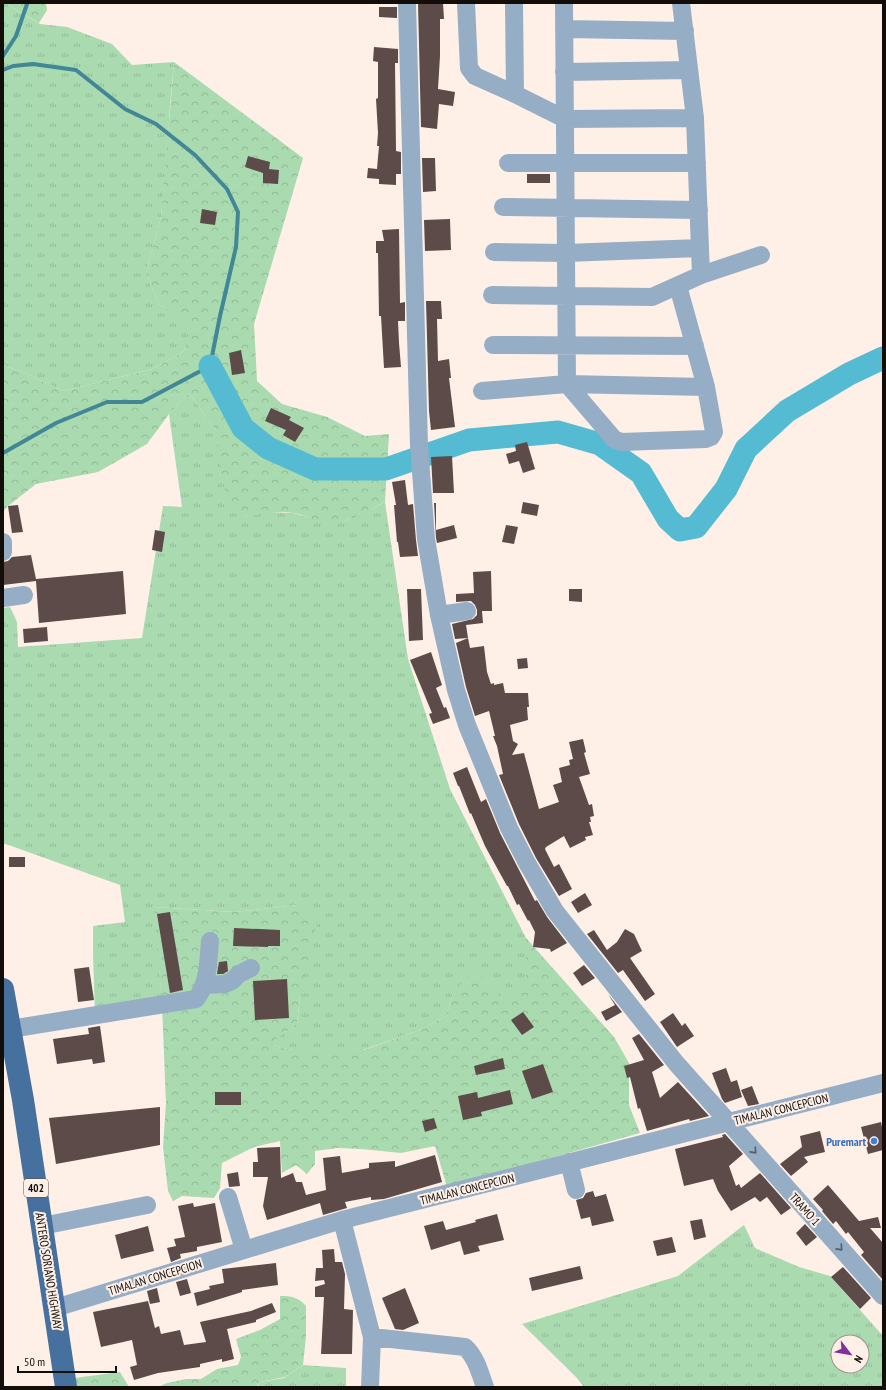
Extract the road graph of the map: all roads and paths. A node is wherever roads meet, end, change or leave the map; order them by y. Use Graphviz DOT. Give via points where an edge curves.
graph roads {
  1 [pos="407,3"];
  2 [pos="466,3"];
  3 [pos="514,3"];
  4 [pos="564,3"];
  5 [pos="681,3"];
  6 [pos="564,29"];
  7 [pos="685,31"];
  8 [pos="689,70"];
  9 [pos="564,72"];
  10 [pos="515,94"];
  11 [pos="695,118"];
  12 [pos="565,119"];
  13 [pos="508,163"];
  14 [pos="565,163"];
  15 [pos="697,163"];
  16 [pos="502,207"];
  17 [pos="565,208"];
  18 [pos="699,210"];
  19 [pos="700,248"];
  20 [pos="494,252"];
  21 [pos="566,253"];
  22 [pos="761,255"];
  23 [pos="701,276"];
  24 [pos="678,286"];
  25 [pos="492,295"];
  26 [pos="566,296"];
  27 [pos="566,344"];
  28 [pos="493,345"];
  29 [pos="695,346"];
  30 [pos="567,384"];
  31 [pos="706,387"];
  32 [pos="482,391"];
  33 [pos="3,542"];
  34 [pos="3,552"];
  35 [pos="24,594"];
  36 [pos="3,598"];
  37 [pos="467,611"];
  38 [pos="439,615"];
  39 [pos="210,941"];
  40 [pos="251,968"];
  41 [pos="204,985"];
  42 [pos="3,989"];
  43 [pos="10,1028"];
  44 [pos="883,1083"];
  45 [pos="728,1122"];
  46 [pos="569,1162"];
  47 [pos="576,1190"];
  48 [pos="228,1198"];
  49 [pos="147,1205"];
  50 [pos="342,1220"];
  51 [pos="42,1226"];
  52 [pos="244,1250"];
  53 [pos="883,1296"];
  54 [pos="54,1308"];
  55 [pos="372,1337"];
  56 [pos="66,1387"];
  57 [pos="370,1387"];
  58 [pos="485,1387"];
  1 -- 38 [label="street, TRAMO 1" via="418,445 426,539"];
  2 -- 10 [label="street" via="468,68 474,76"];
  3 -- 10 [label="street"];
  4 -- 6 [label="street"];
  5 -- 7 [label="street"];
  6 -- 7 [label="street"];
  6 -- 9 [label="street"];
  7 -- 8 [label="street"];
  8 -- 9 [label="street"];
  8 -- 11 [label="street"];
  9 -- 12 [label="street"];
  10 -- 12 [label="street"];
  11 -- 12 [label="street"];
  11 -- 15 [label="street"];
  12 -- 14 [label="street"];
  13 -- 14 [label="street"];
  14 -- 15 [label="street"];
  14 -- 17 [label="street"];
  15 -- 18 [label="street"];
  16 -- 17 [label="street"];
  17 -- 18 [label="street"];
  17 -- 21 [label="street"];
  18 -- 19 [label="street"];
  19 -- 21 [label="street"];
  19 -- 23 [label="street"];
  20 -- 21 [label="street"];
  21 -- 26 [label="street"];
  22 -- 23 [label="street"];
  23 -- 24 [label="street"];
  24 -- 26 [label="street" via="652,297"];
  24 -- 29 [label="street"];
  25 -- 26 [label="street"];
  26 -- 27 [label="street"];
  27 -- 28 [label="street"];
  27 -- 29 [label="street"];
  27 -- 30 [label="street"];
  29 -- 31 [label="street"];
  30 -- 31 [label="street"];
  30 -- 31 [label="street" via="614,439 621,442 711,437 714,432"];
  30 -- 32 [label="street"];
  33 -- 34 [label="street"];
  35 -- 36 [label="street"];
  37 -- 38 [label="street"];
  38 -- 45 [label="street, TRAMO 1" via="456,690 467,725 509,828 527,863 555,911 676,1063"];
  39 -- 41 [label="street"];
  40 -- 41 [label="street" via="225,984"];
  41 -- 43 [label="street" via="196,999"];
  42 -- 43 [label="main road, ANTERO SORIANO HIGHWAY / 402"];
  43 -- 51 [label="main road, ANTERO SORIANO HIGHWAY / 402"];
  44 -- 45 [label="street, TIMALAN CONCEPCION"];
  45 -- 46 [label="street, TIMALAN CONCEPCION"];
  45 -- 53 [label="street, TRAMO 1, one-way"];
  46 -- 47 [label="street"];
  46 -- 50 [label="street, TIMALAN CONCEPCION"];
  48 -- 52 [label="street"];
  49 -- 51 [label="street"];
  50 -- 52 [label="street, TIMALAN CONCEPCION"];
  50 -- 55 [label="street"];
  51 -- 54 [label="main road, ANTERO SORIANO HIGHWAY / 402"];
  52 -- 54 [label="street, TIMALAN CONCEPCION"];
  54 -- 56 [label="main road, ANTERO SORIANO HIGHWAY / 402"];
  55 -- 57 [label="street"];
  55 -- 58 [label="street" via="465,1347 471,1352"];
}
